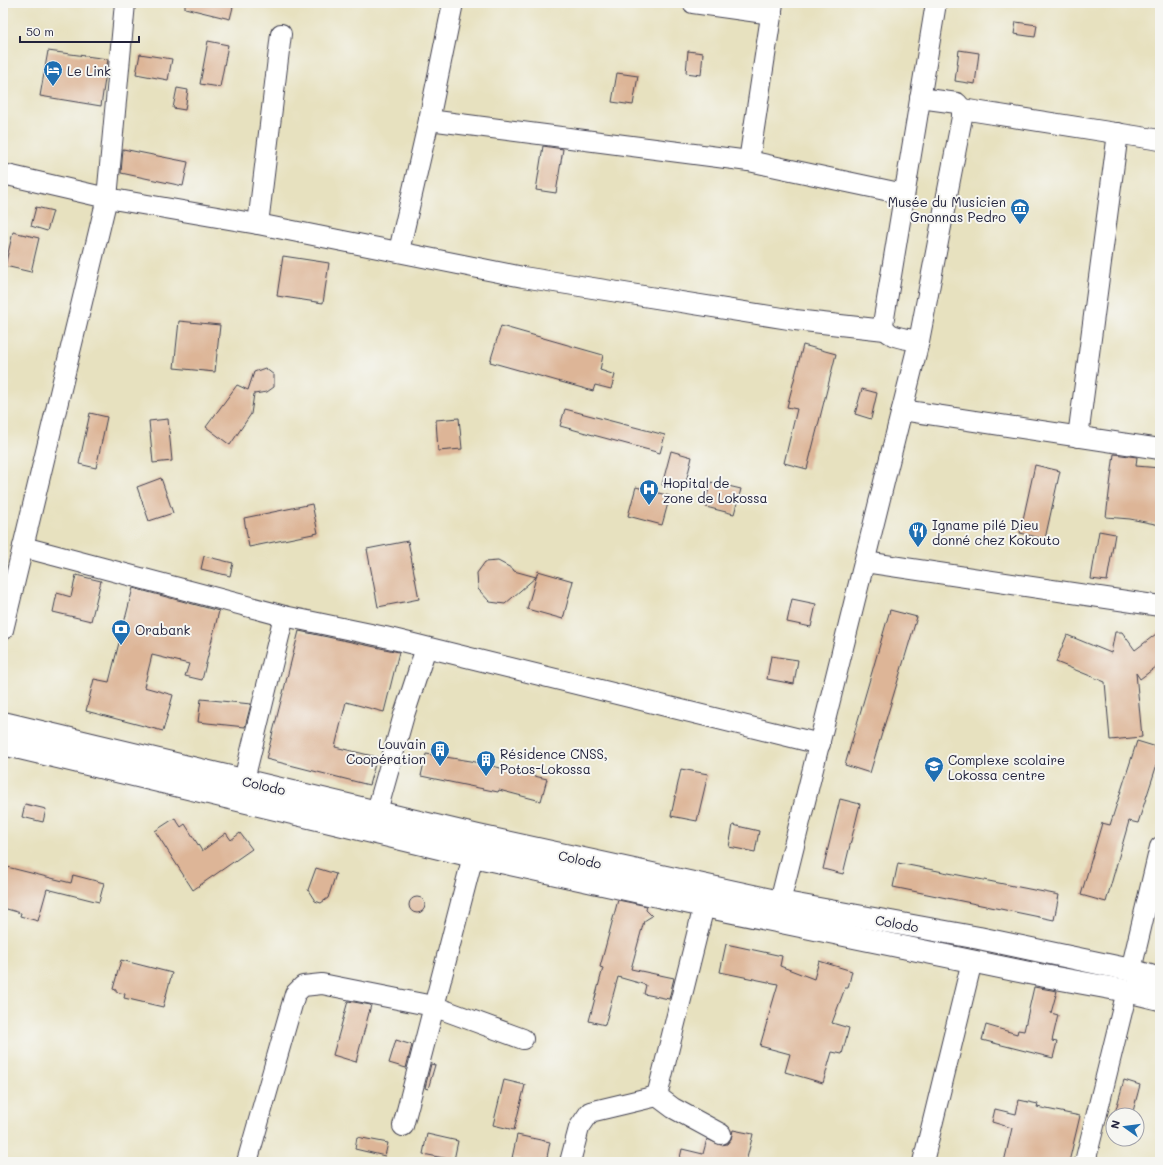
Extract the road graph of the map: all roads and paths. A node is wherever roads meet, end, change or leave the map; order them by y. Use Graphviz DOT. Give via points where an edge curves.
graph roads {
  1 [pos="125,3"];
  2 [pos="453,3"];
  3 [pos="692,3"];
  4 [pos="936,3"];
  5 [pos="772,8"];
  6 [pos="281,34"];
  7 [pos="920,98"];
  8 [pos="962,109"];
  9 [pos="429,120"];
  10 [pos="1118,133"];
  11 [pos="1160,140"];
  12 [pos="750,161"];
  13 [pos="3,174"];
  14 [pos="904,194"];
  15 [pos="108,198"];
  16 [pos="258,224"];
  17 [pos="399,251"];
  18 [pos="885,330"];
  19 [pos="919,340"];
  20 [pos="902,410"];
  21 [pos="1078,437"];
  22 [pos="1160,449"];
  23 [pos="23,547"];
  24 [pos="866,562"];
  25 [pos="1160,606"];
  26 [pos="284,616"];
  27 [pos="3,630"];
  28 [pos="426,648"];
  29 [pos="3,723"];
  30 [pos="3,744"];
  31 [pos="820,744"];
  32 [pos="244,780"];
  33 [pos="377,811"];
  34 [pos="1160,847"];
  35 [pos="473,856"];
  36 [pos="780,902"];
  37 [pos="704,906"];
  38 [pos="972,961"];
  39 [pos="1160,979"];
  40 [pos="1129,980"];
  41 [pos="1160,999"];
  42 [pos="432,1006"];
  43 [pos="524,1039"];
  44 [pos="657,1096"];
  45 [pos="403,1126"];
  46 [pos="721,1134"];
  47 [pos="247,1162"];
  48 [pos="570,1162"];
  49 [pos="923,1162"];
  50 [pos="1085,1162"];
  1 -- 15 [label="street"];
  2 -- 9 [label="street"];
  3 -- 5 [label="street"];
  4 -- 7 [label="street"];
  5 -- 12 [label="street"];
  6 -- 16 [label="street"];
  7 -- 8 [label="street" via="957,103"];
  7 -- 14 [label="street"];
  8 -- 10 [label="street"];
  8 -- 19 [label="street"];
  9 -- 12 [label="street"];
  9 -- 17 [label="street"];
  10 -- 11 [label="street"];
  10 -- 21 [label="street"];
  12 -- 14 [label="street"];
  13 -- 15 [label="street"];
  14 -- 18 [label="street" via="883,324"];
  15 -- 16 [label="street"];
  15 -- 23 [label="street"];
  16 -- 17 [label="street"];
  17 -- 18 [label="street" via="523,277 795,320"];
  18 -- 19 [label="street" via="890,335"];
  19 -- 20 [label="street"];
  20 -- 21 [label="street"];
  20 -- 24 [label="street"];
  21 -- 22 [label="street"];
  23 -- 26 [label="street"];
  23 -- 27 [label="street"];
  24 -- 25 [label="street"];
  24 -- 31 [label="street"];
  26 -- 28 [label="street" via="384,636"];
  26 -- 32 [label="street"];
  28 -- 31 [label="street"];
  28 -- 33 [label="street"];
  29 -- 32 [label="main road, Colodo"];
  30 -- 35 [label="main road, Colodo"];
  31 -- 36 [label="street"];
  32 -- 33 [label="main road, Colodo"];
  33 -- 36 [label="main road, Colodo" via="478,836"];
  34 -- 40 [label="street"];
  35 -- 37 [label="main road, Colodo"];
  35 -- 42 [label="street"];
  36 -- 40 [label="main road, Colodo" via="979,938"];
  37 -- 38 [label="main road, Colodo"];
  37 -- 44 [label="street"];
  38 -- 40 [label="main road, Colodo"];
  38 -- 49 [label="street"];
  39 -- 40 [label="main road, Colodo"];
  40 -- 41 [label="main road, Colodo"];
  40 -- 50 [label="street"];
  42 -- 43 [label="street"];
  42 -- 45 [label="street"];
  42 -- 47 [label="street" via="322,984 303,986 295,994"];
  44 -- 46 [label="street" via="673,1108"];
  44 -- 48 [label="street" via="590,1112 579,1128"];
}
